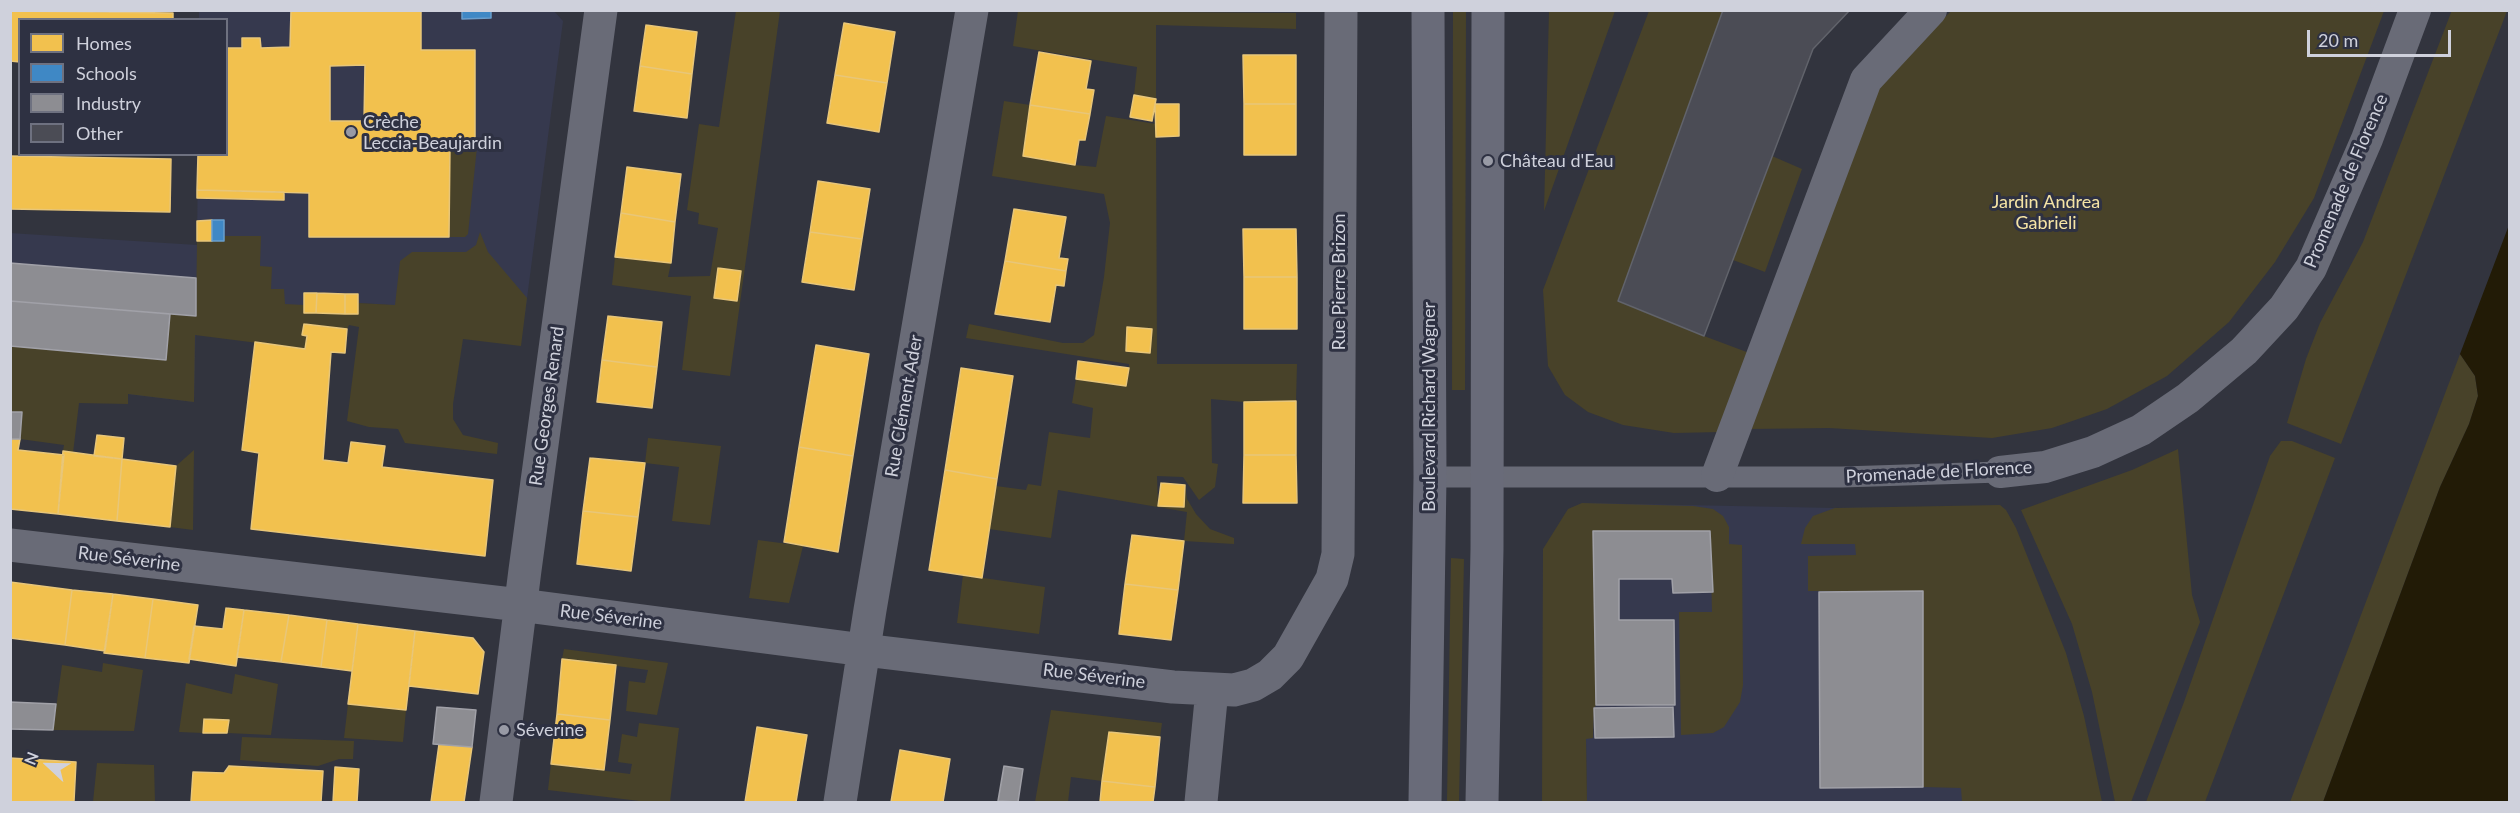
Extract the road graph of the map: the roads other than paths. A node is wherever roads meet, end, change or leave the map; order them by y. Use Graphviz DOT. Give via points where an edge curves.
graph roads {
  1 [pos="601,10"];
  2 [pos="972,10"];
  3 [pos="1341,10"];
  4 [pos="1428,10"];
  5 [pos="1488,10"];
  6 [pos="1931,10"];
  7 [pos="2415,10"];
  8 [pos="2000,472"];
  9 [pos="1717,476"];
  10 [pos="1430,477"];
  11 [pos="1487,477"];
  12 [pos="10,545"];
  13 [pos="520,605"];
  14 [pos="864,650"];
  15 [pos="1212,690"];
  16 [pos="496,802"];
  17 [pos="840,802"];
  18 [pos="1201,802"];
  19 [pos="1425,802"];
  20 [pos="1482,802"];
  1 -- 13 [label="street, Rue Georges Renard"];
  2 -- 14 [label="street, Rue Clément Ader"];
  3 -- 15 [label="street, Rue Pierre Brizon" via="1338,554 1332,579 1288,657 1253,685"];
  4 -- 10 [label="main road, Boulevard Richard Wagner"];
  5 -- 11 [label="main road"];
  6 -- 9 [label="street" via="1866,80"];
  7 -- 8 [label="street, Promenade de Florence" via="2367,138 2311,268 2284,308 2244,351 2141,430 2093,452 2045,467"];
  8 -- 9 [label="lane, Promenade de Florence"];
  9 -- 11 [label="lane, Promenade de Florence"];
  10 -- 11 [label="lane, Promenade de Florence"];
  10 -- 19 [label="main road, Boulevard Richard Wagner"];
  11 -- 20 [label="main road"];
  12 -- 13 [label="street, Rue Séverine"];
  13 -- 14 [label="street, Rue Séverine"];
  13 -- 16 [label="street, Rue Georges Renard"];
  14 -- 15 [label="street, Rue Séverine"];
  14 -- 17 [label="street, Rue Clément Ader"];
  15 -- 18 [label="street"];
}
